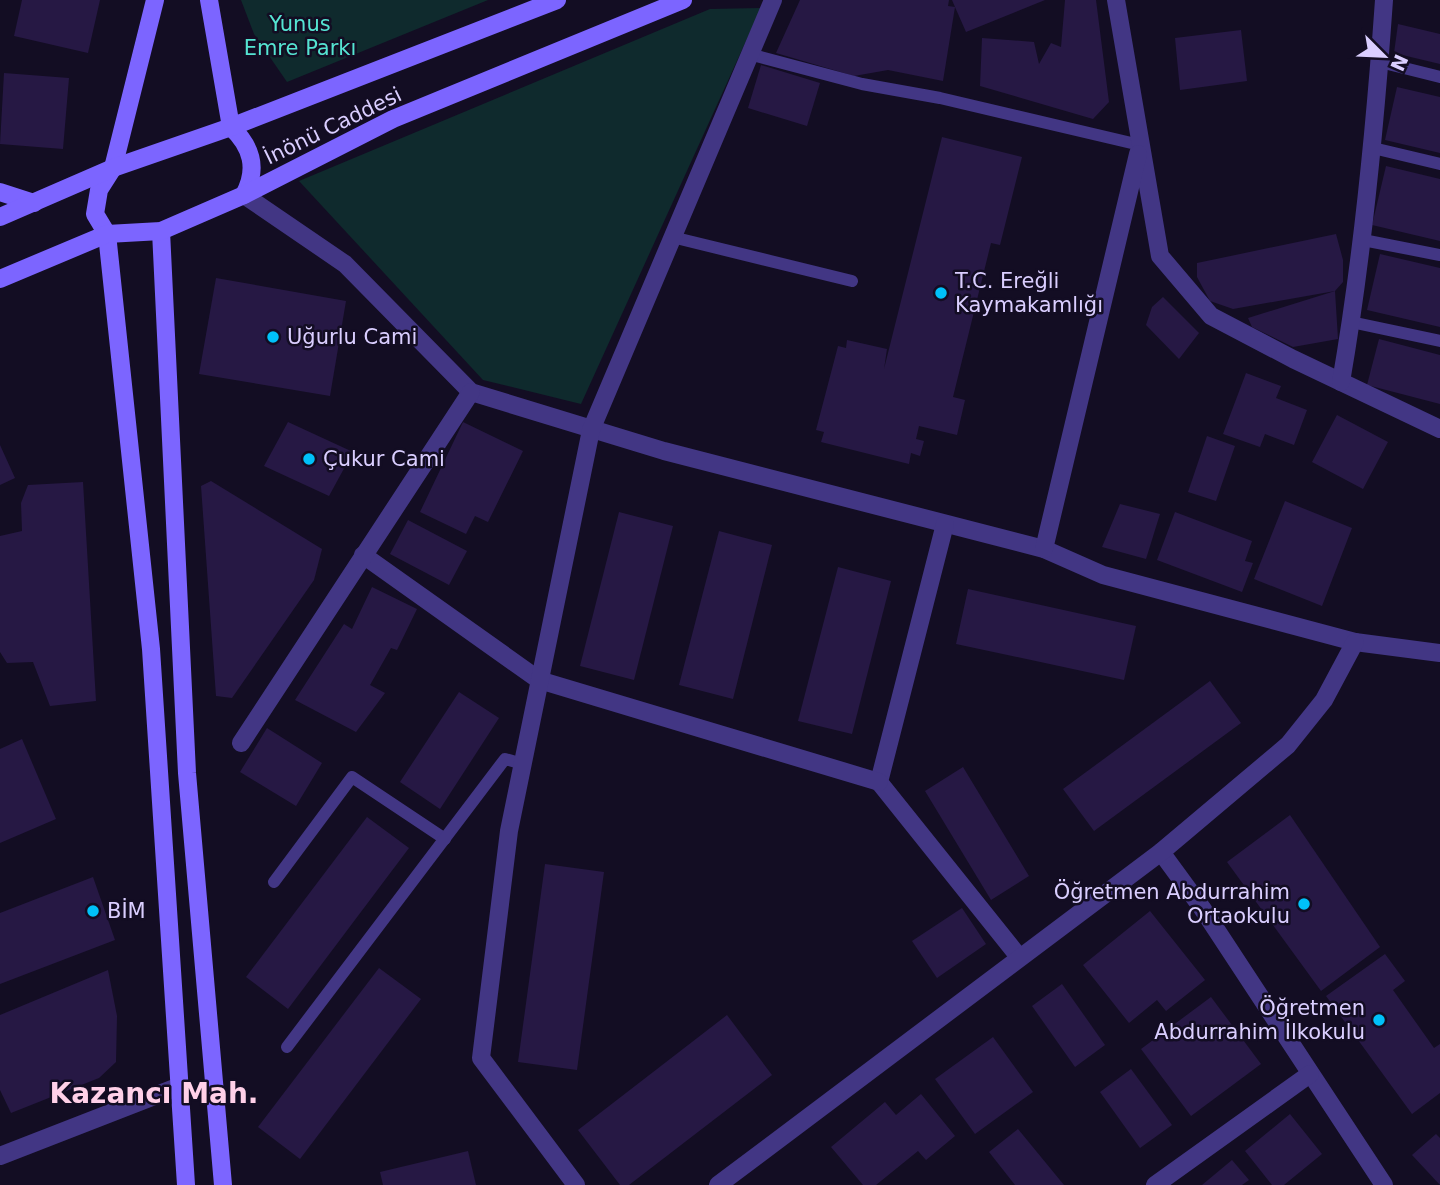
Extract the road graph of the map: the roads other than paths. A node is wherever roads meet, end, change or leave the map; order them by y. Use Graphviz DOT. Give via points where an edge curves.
graph roads {
  1 [pos="155,0"];
  2 [pos="209,0"];
  3 [pos="557,0"];
  4 [pos="683,0"];
  5 [pos="773,0"];
  6 [pos="1116,0"];
  7 [pos="1384,0"];
  8 [pos="749,54"];
  9 [pos="1380,62"];
  10 [pos="1440,77"];
  11 [pos="231,127"];
  12 [pos="1140,145"];
  13 [pos="1373,148"];
  14 [pos="1440,164"];
  15 [pos="113,168"];
  16 [pos="0,192"];
  17 [pos="244,195"];
  18 [pos="34,203"];
  19 [pos="0,218"];
  20 [pos="161,231"];
  21 [pos="107,234"];
  22 [pos="672,237"];
  23 [pos="1363,240"];
  24 [pos="1440,256"];
  25 [pos="0,279"];
  26 [pos="852,281"];
  27 [pos="1351,322"];
  28 [pos="1440,341"];
  29 [pos="1341,382"];
  30 [pos="471,392"];
  31 [pos="1440,429"];
  32 [pos="591,430"];
  33 [pos="945,524"];
  34 [pos="1044,549"];
  35 [pos="363,555"];
  36 [pos="1355,642"];
  37 [pos="1440,653"];
  38 [pos="540,680"];
  39 [pos="242,743"];
  40 [pos="523,764"];
  41 [pos="879,782"];
  42 [pos="445,839"];
  43 [pos="1161,852"];
  44 [pos="274,882"];
  45 [pos="1018,957"];
  46 [pos="287,1047"];
  47 [pos="1310,1074"];
  48 [pos="180,1086"];
  49 [pos="0,1136"];
  50 [pos="5,1154"];
  51 [pos="186,1185"];
  52 [pos="223,1185"];
  53 [pos="576,1185"];
  54 [pos="718,1185"];
  55 [pos="1155,1185"];
  56 [pos="1384,1185"];
  1 -- 15 [label="main road"];
  2 -- 11 [label="main road"];
  3 -- 11 [label="main road"];
  4 -- 17 [label="main road, İnönü Caddesi" via="393,119"];
  5 -- 8 [label="street"];
  6 -- 12 [label="street"];
  7 -- 9 [label="street"];
  8 -- 12 [label="lane" via="862,84"];
  8 -- 22 [label="street"];
  9 -- 10 [label="lane"];
  9 -- 13 [label="street"];
  11 -- 15 [label="main road"];
  11 -- 17 [label="main road" via="245,140 252,159 253,178"];
  12 -- 29 [label="street" via="1160,256 1168,266 1211,316"];
  12 -- 34 [label="street"];
  13 -- 14 [label="lane"];
  13 -- 23 [label="street"];
  15 -- 18 [label="main road"];
  15 -- 21 [label="main road" via="99,190 95,214"];
  16 -- 18 [label="main road"];
  17 -- 20 [label="main road, İnönü Caddesi"];
  17 -- 30 [label="street" via="345,264"];
  18 -- 19 [label="main road"];
  20 -- 21 [label="main road, İnönü Caddesi"];
  20 -- 52 [label="main road" via="187,773"];
  21 -- 25 [label="main road, İnönü Caddesi"];
  21 -- 48 [label="main road" via="151,649"];
  22 -- 26 [label="lane"];
  22 -- 32 [label="street"];
  23 -- 24 [label="lane"];
  23 -- 27 [label="street"];
  27 -- 28 [label="lane"];
  27 -- 29 [label="street"];
  29 -- 31 [label="street"];
  30 -- 32 [label="street"];
  30 -- 35 [label="street"];
  32 -- 33 [label="street"];
  32 -- 38 [label="street"];
  33 -- 34 [label="street"];
  33 -- 41 [label="street"];
  34 -- 36 [label="street" via="1103,575"];
  35 -- 38 [label="street"];
  35 -- 39 [label="street"];
  36 -- 37 [label="street"];
  36 -- 43 [label="street" via="1324,700 1288,745"];
  38 -- 40 [label="street"];
  38 -- 41 [label="street"];
  40 -- 42 [label="lane" via="505,759"];
  40 -- 53 [label="street" via="509,831 481,1058"];
  41 -- 45 [label="street"];
  42 -- 44 [label="lane" via="352,777"];
  42 -- 46 [label="lane"];
  43 -- 45 [label="street"];
  43 -- 47 [label="street"];
  45 -- 54 [label="street"];
  47 -- 55 [label="street"];
  47 -- 56 [label="street"];
  48 -- 50 [label="street"];
  48 -- 51 [label="main road"];
  49 -- 50 [label="street"];
}
